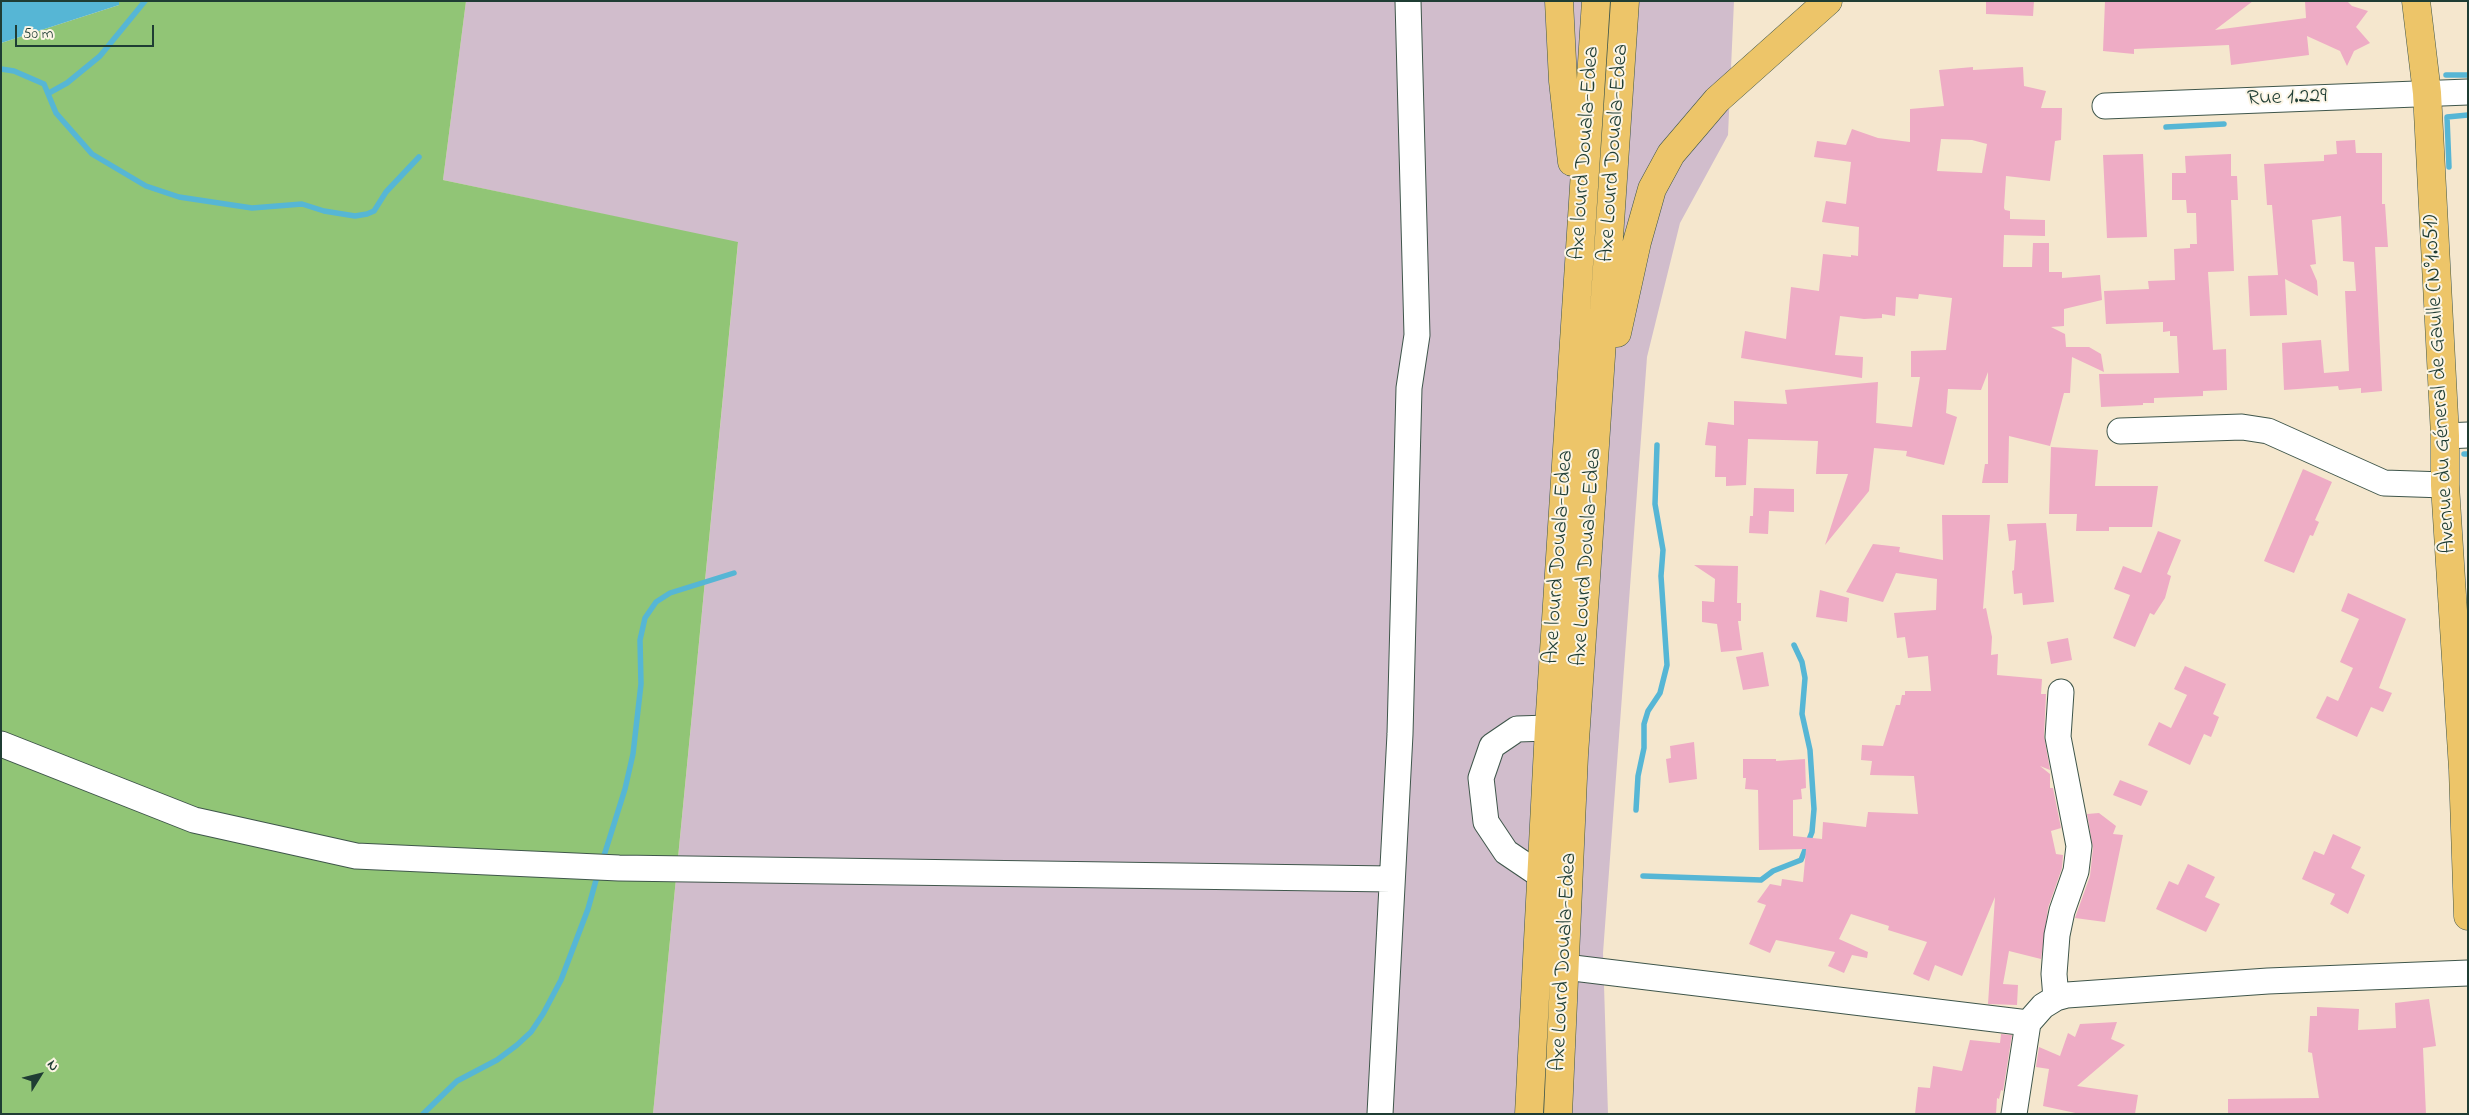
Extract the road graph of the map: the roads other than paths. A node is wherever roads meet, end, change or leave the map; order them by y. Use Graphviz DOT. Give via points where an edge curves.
graph roads {
  1 [pos="1408,1"];
  2 [pos="1559,1"];
  3 [pos="1596,1"];
  4 [pos="1625,1"];
  5 [pos="1828,1"];
  6 [pos="2416,1"];
  7 [pos="2468,92"];
  8 [pos="2427,93"];
  9 [pos="2105,106"];
  10 [pos="1580,240"];
  11 [pos="1596,430"];
  12 [pos="2120,430"];
  13 [pos="2457,435"];
  14 [pos="2445,485"];
  15 [pos="2061,692"];
  16 [pos="1549,728"];
  17 [pos="1,744"];
  18 [pos="2465,769"];
  19 [pos="1543,877"];
  20 [pos="1391,879"];
  21 [pos="2468,916"];
  22 [pos="1565,967"];
  23 [pos="2468,974"];
  24 [pos="2056,998"];
  25 [pos="2028,1023"];
  26 [pos="1380,1114"];
  27 [pos="1529,1114"];
  28 [pos="1558,1114"];
  29 [pos="2014,1114"];
  1 -- 20 [label="street" via="1417,335 1409,388 1400,734"];
  2 -- 10 [label="main road" via="1563,81"];
  3 -- 10 [label="main road, Axe lourd Douala-Edea"];
  4 -- 11 [label="main road, Axe Lourd Douala-Edea"];
  5 -- 11 [label="main road" via="1717,100 1671,154 1652,189 1637,242"];
  6 -- 8 [label="main road, Avenue du Géneral de Gaulle (N°1.051)"];
  7 -- 8 [label="street, Rue 1.229"];
  8 -- 9 [label="street, Rue 1.229"];
  8 -- 13 [label="main road, Avenue du Géneral de Gaulle (N°1.051)"];
  10 -- 16 [label="main road, Axe lourd Douala-Edea"];
  11 -- 22 [label="main road, Axe Lourd Douala-Edea" via="1574,755"];
  12 -- 14 [label="street" via="2242,427 2268,431 2384,482"];
  13 -- 14 [label="main road, Avenue du Géneral de Gaulle (N°1.051)"];
  14 -- 18 [label="main road, Avenue du Géneral de Gaulle (N°1.051)"];
  15 -- 24 [label="street" via="2058,737 2079,846 2076,871 2057,935"];
  16 -- 19 [label="main road, Axe lourd Douala-Edea"];
  16 -- 19 [label="street" via="1517,729 1492,746 1481,778 1486,822 1506,852"];
  17 -- 20 [label="street" via="194,820 356,856 619,868"];
  18 -- 21 [label="main road, Avenue du Géneral de Gaulle (N°1.051)"];
  19 -- 27 [label="main road, Axe lourd Douala-Edea"];
  20 -- 26 [label="street"];
  22 -- 25 [label="street"];
  22 -- 28 [label="main road, Axe Lourd Douala-Edea"];
  23 -- 24 [label="street" via="2268,981"];
  24 -- 25 [label="street" via="2042,1006"];
  25 -- 29 [label="street"];
}
